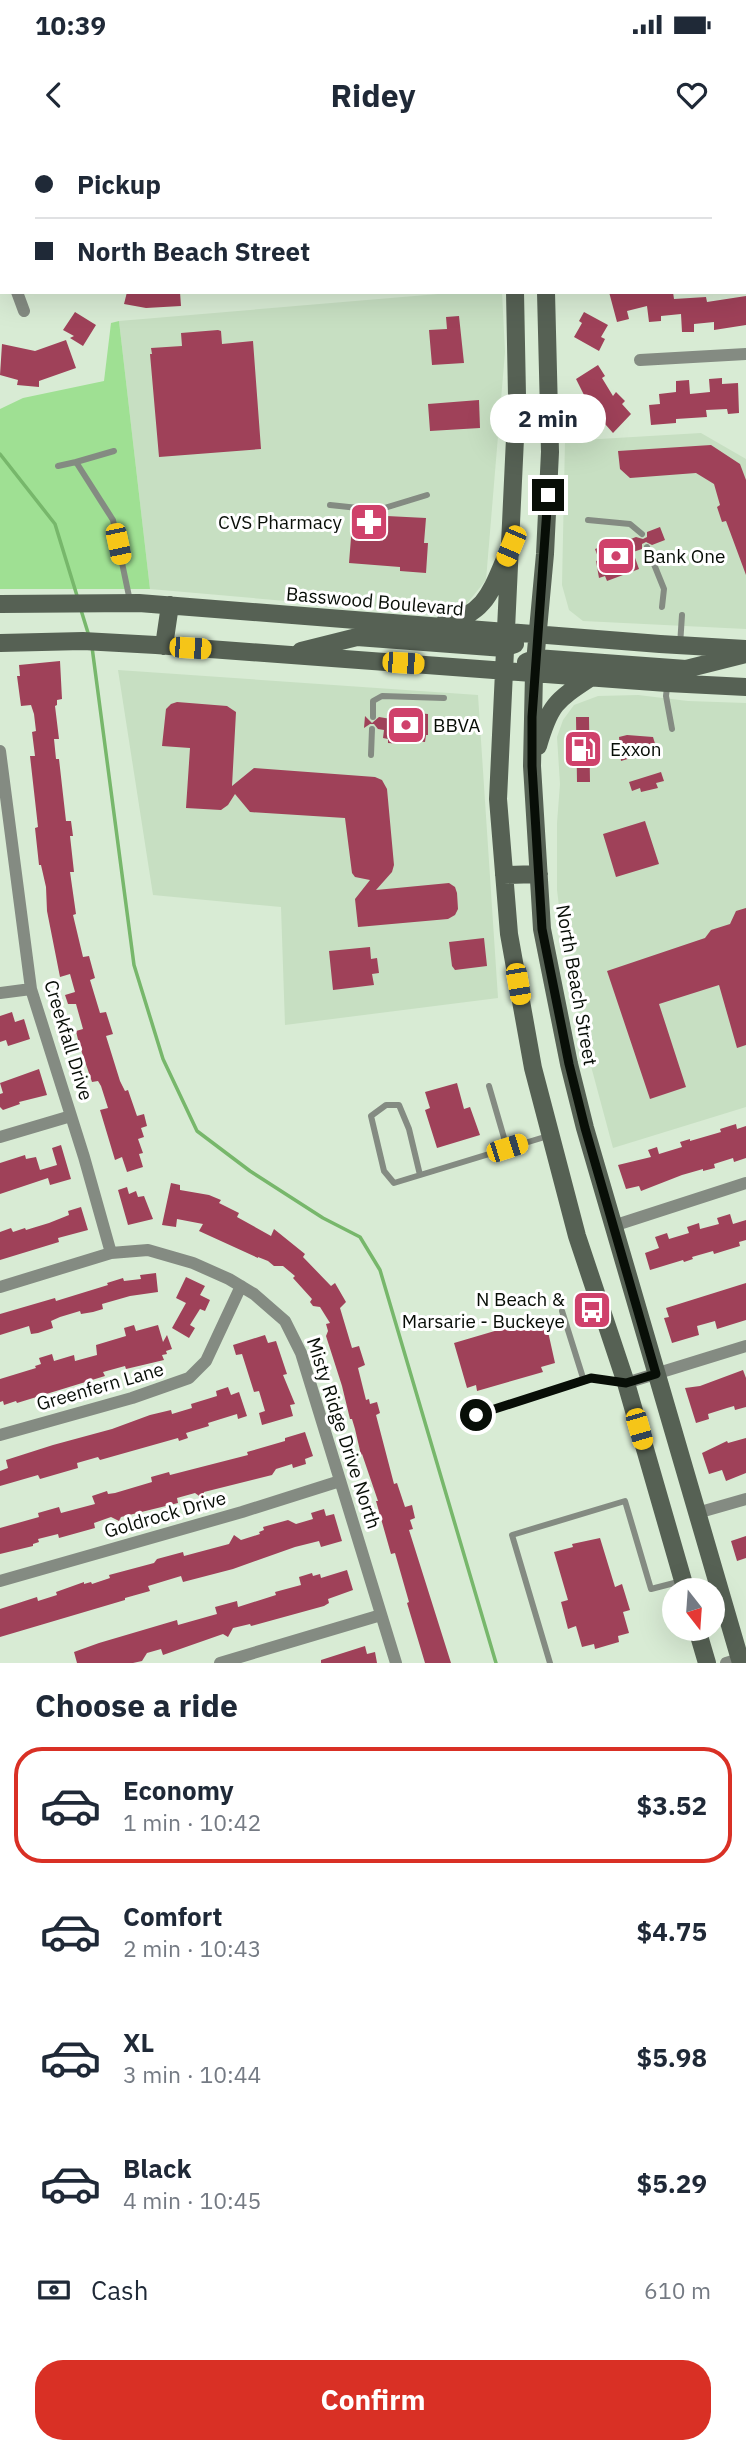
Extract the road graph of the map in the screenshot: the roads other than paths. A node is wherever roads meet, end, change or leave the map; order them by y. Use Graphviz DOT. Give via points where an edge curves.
graph roads {
  1 [pos="19,294"];
  2 [pos="515,294"];
  3 [pos="547,301"];
  4 [pos="24,311"];
  5 [pos="516,315"];
  6 [pos="746,354"];
  7 [pos="640,360"];
  8 [pos="114,451"];
  9 [pos="76,462"];
  10 [pos="58,466"];
  11 [pos="427,495"];
  12 [pos="330,505"];
  13 [pos="358,508"];
  14 [pos="367,509"];
  15 [pos="588,520"];
  16 [pos="642,534"];
  17 [pos="511,546"];
  18 [pos="647,547"];
  19 [pos="123,603"];
  20 [pos="0,604"];
  21 [pos="170,605"];
  22 [pos="662,607"];
  23 [pos="682,615"];
  24 [pos="428,626"];
  25 [pos="537,635"];
  26 [pos="505,640"];
  27 [pos="0,643"];
  28 [pos="680,645"];
  29 [pos="164,646"];
  30 [pos="746,649"];
  31 [pos="746,654"];
  32 [pos="285,655"];
  33 [pos="535,665"];
  34 [pos="503,671"];
  35 [pos="590,678"];
  36 [pos="667,683"];
  37 [pos="746,687"];
  38 [pos="444,698"];
  39 [pos="373,717"];
  40 [pos="372,729"];
  41 [pos="672,729"];
  42 [pos="0,751"];
  43 [pos="371,755"];
  44 [pos="532,766"];
  45 [pos="539,874"];
  46 [pos="504,875"];
  47 [pos="31,989"];
  48 [pos="0,993"];
  49 [pos="489,1086"];
  50 [pos="71,1116"];
  51 [pos="550,1135"];
  52 [pos="0,1138"];
  53 [pos="507,1148"];
  54 [pos="420,1175"];
  55 [pos="746,1183"];
  56 [pos="612,1226"];
  57 [pos="111,1254"];
  58 [pos="241,1286"];
  59 [pos="0,1287"];
  60 [pos="562,1311"];
  61 [pos="746,1346"];
  62 [pos="656,1374"];
  63 [pos="583,1381"];
  64 [pos="626,1383"];
  65 [pos="476,1415"];
  66 [pos="0,1435"];
  67 [pos="340,1481"];
  68 [pos="746,1499"];
  69 [pos="697,1513"];
  70 [pos="683,1578"];
  71 [pos="0,1581"];
  72 [pos="662,1588"];
  73 [pos="381,1615"];
  74 [pos="701,1642"];
  75 [pos="738,1660"];
  76 [pos="220,1663"];
  77 [pos="396,1663"];
  78 [pos="550,1663"];
  79 [pos="707,1663"];
  1 -- 4 [label="street"];
  2 -- 5 [label="main road"];
  3 -- 5 [label="main road"];
  3 -- 25 [label="main road, North Beach Street" via="550,452"];
  5 -- 17 [label="main road"];
  6 -- 7 [label="street"];
  8 -- 9 [label="lane"];
  9 -- 10 [label="lane"];
  9 -- 19 [label="lane" via="114,520"];
  11 -- 14 [label="lane"];
  12 -- 13 [label="lane"];
  15 -- 16 [label="lane" via="630,524"];
  17 -- 24 [label="main road" via="492,591 474,613"];
  17 -- 26 [label="main road"];
  18 -- 22 [label="lane" via="664,589"];
  19 -- 20 [label="main road, Basswood Boulevard"];
  19 -- 21 [label="main road, Basswood Boulevard"];
  21 -- 24 [label="main road, Basswood Boulevard"];
  21 -- 29 [label="main road"];
  23 -- 28 [label="lane"];
  24 -- 26 [label="main road, Basswood Boulevard"];
  25 -- 26 [label="main road, Basswood Boulevard"];
  25 -- 28 [label="main road, Basswood Boulevard"];
  25 -- 33 [label="main road, North Beach Street"];
  26 -- 32 [label="main road" via="357,637"];
  26 -- 34 [label="main road"];
  27 -- 29 [label="main road"];
  28 -- 30 [label="main road, Basswood Boulevard"];
  29 -- 32 [label="main road"];
  31 -- 33 [label="main road" via="686,669"];
  32 -- 34 [label="main road"];
  33 -- 34 [label="main road"];
  33 -- 35 [label="main road"];
  33 -- 44 [label="main road, North Beach Street"];
  34 -- 46 [label="main road" via="498,799"];
  35 -- 36 [label="main road"];
  35 -- 44 [label="main road" via="566,694 547,715"];
  36 -- 37 [label="main road"];
  36 -- 41 [label="lane"];
  38 -- 39 [label="lane" via="382,696 373,701"];
  40 -- 43 [label="lane"];
  42 -- 47 [label="street, Creekfall Drive"];
  44 -- 45 [label="main road, North Beach Street"];
  45 -- 46 [label="main road"];
  45 -- 56 [label="main road, North Beach Street" via="542,929 569,1064"];
  46 -- 51 [label="main road" via="509,934"];
  47 -- 48 [label="street"];
  47 -- 50 [label="street, Creekfall Drive"];
  49 -- 53 [label="lane"];
  50 -- 52 [label="street"];
  50 -- 57 [label="street, Creekfall Drive"];
  51 -- 53 [label="lane"];
  51 -- 64 [label="main road" via="577,1236"];
  53 -- 54 [label="lane"];
  54 -- 54 [label="lane" via="394,1183 384,1171 372,1116 386,1105 399,1105 405,1116"];
  55 -- 56 [label="street"];
  56 -- 62 [label="main road, North Beach Street"];
  57 -- 58 [label="street, Misty Ridge Drive North" via="148,1250 176,1257"];
  57 -- 59 [label="street, Misty Ridge Drive North"];
  58 -- 66 [label="street, Greenfern Lane" via="206,1361 189,1378"];
  58 -- 67 [label="street, Misty Ridge Drive North" via="285,1321 293,1335"];
  60 -- 63 [label="lane"];
  61 -- 62 [label="street"];
  62 -- 64 [label="street"];
  62 -- 69 [label="main road, North Beach Street"];
  63 -- 64 [label="lane"];
  63 -- 65 [label="lane"];
  64 -- 70 [label="main road"];
  67 -- 71 [label="street, Goldrock Drive"];
  67 -- 73 [label="street, Misty Ridge Drive North"];
  68 -- 69 [label="street"];
  69 -- 75 [label="main road, North Beach Street"];
  72 -- 78 [label="lane" via="651,1589 625,1501 512,1535"];
  73 -- 76 [label="street"];
  73 -- 77 [label="street, Misty Ridge Drive North"];
  74 -- 79 [label="main road"];
}
